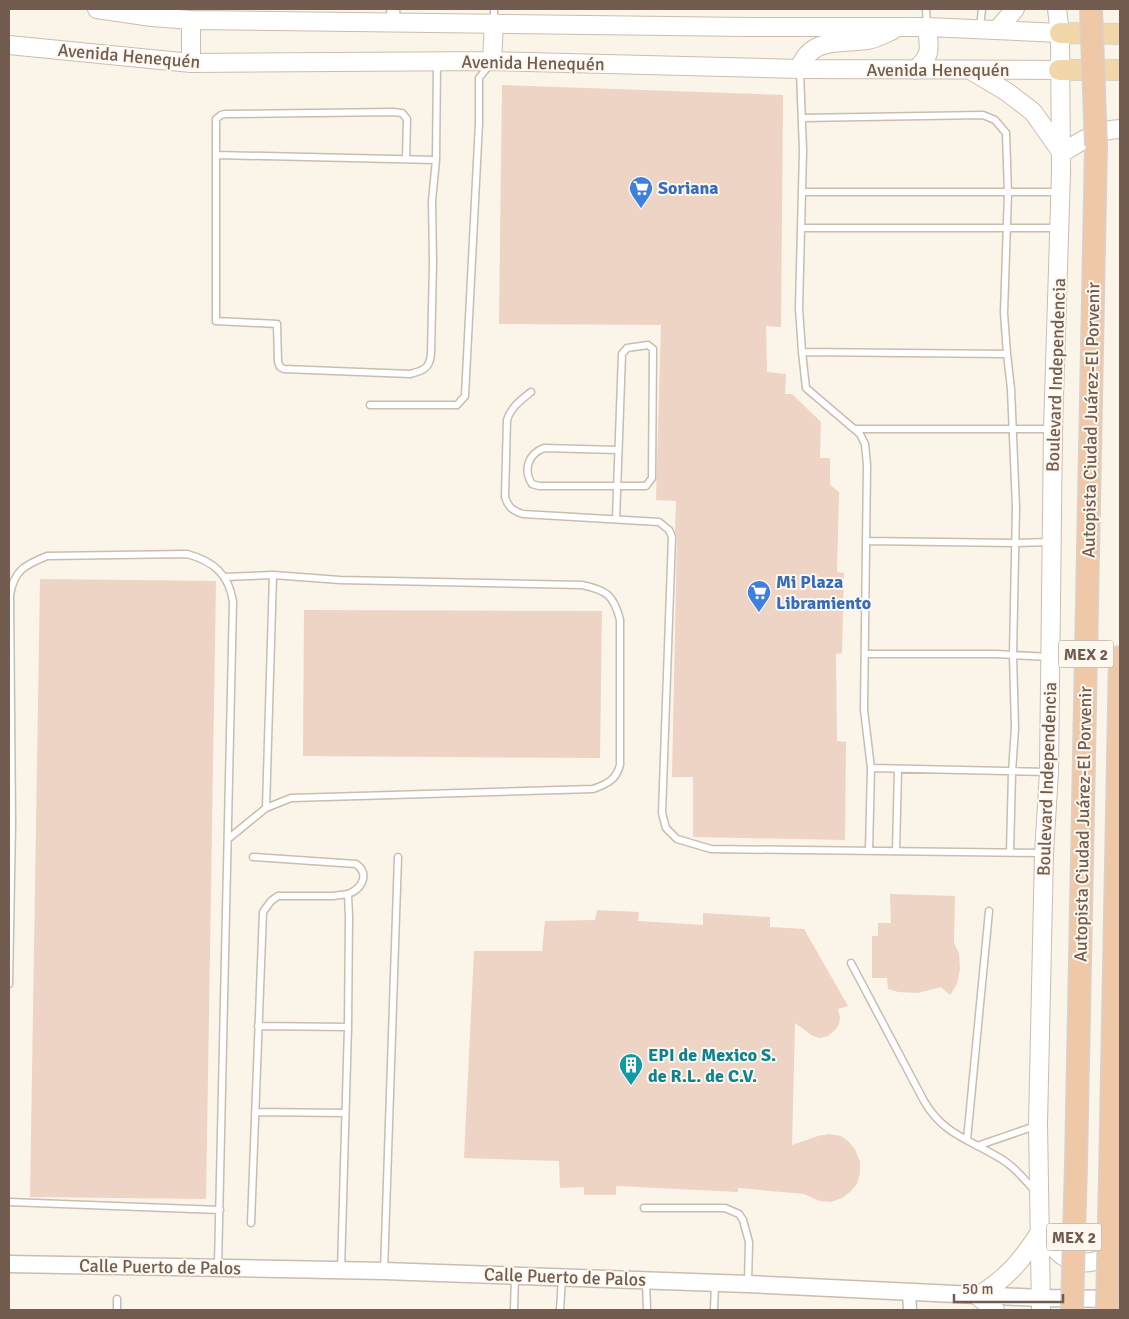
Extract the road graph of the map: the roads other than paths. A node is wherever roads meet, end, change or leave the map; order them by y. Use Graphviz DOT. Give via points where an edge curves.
graph roads {
  1 [pos="97,9"];
  2 [pos="926,9"];
  3 [pos="982,9"];
  4 [pos="1015,9"];
  5 [pos="1057,9"];
  6 [pos="1091,9"];
  7 [pos="393,16"];
  8 [pos="494,16"];
  9 [pos="191,20"];
  10 [pos="898,27"];
  11 [pos="927,27"];
  12 [pos="989,29"];
  13 [pos="1060,33"];
  14 [pos="1120,34"];
  15 [pos="9,45"];
  16 [pos="492,61"];
  17 [pos="437,62"];
  18 [pos="191,63"];
  19 [pos="800,69"];
  20 [pos="915,70"];
  21 [pos="1059,70"];
  22 [pos="1120,70"];
  23 [pos="972,71"];
  24 [pos="802,118"];
  25 [pos="1120,129"];
  26 [pos="1062,153"];
  27 [pos="216,155"];
  28 [pos="406,159"];
  29 [pos="436,160"];
  30 [pos="802,192"];
  31 [pos="1061,192"];
  32 [pos="1008,193"];
  33 [pos="1006,227"];
  34 [pos="802,228"];
  35 [pos="1061,228"];
  36 [pos="802,352"];
  37 [pos="1008,354"];
  38 [pos="531,392"];
  39 [pos="370,404"];
  40 [pos="855,429"];
  41 [pos="1012,429"];
  42 [pos="1053,429"];
  43 [pos="617,450"];
  44 [pos="618,486"];
  45 [pos="616,519"];
  46 [pos="867,541"];
  47 [pos="1051,542"];
  48 [pos="1014,543"];
  49 [pos="273,575"];
  50 [pos="224,577"];
  51 [pos="865,654"];
  52 [pos="1014,655"];
  53 [pos="1050,657"];
  54 [pos="1120,657"];
  55 [pos="871,768"];
  56 [pos="898,768"];
  57 [pos="1012,772"];
  58 [pos="1049,772"];
  59 [pos="266,808"];
  60 [pos="228,839"];
  61 [pos="869,851"];
  62 [pos="896,851"];
  63 [pos="1010,853"];
  64 [pos="1044,853"];
  65 [pos="253,857"];
  66 [pos="398,857"];
  67 [pos="348,894"];
  68 [pos="989,911"];
  69 [pos="851,962"];
  70 [pos="9,984"];
  71 [pos="258,1026"];
  72 [pos="348,1027"];
  73 [pos="255,1112"];
  74 [pos="345,1113"];
  75 [pos="1038,1124"];
  76 [pos="967,1140"];
  77 [pos="977,1146"];
  78 [pos="1039,1196"];
  79 [pos="9,1202"];
  80 [pos="644,1208"];
  81 [pos="220,1210"];
  82 [pos="252,1223"];
  83 [pos="1040,1231"];
  84 [pos="1120,1248"];
  85 [pos="9,1264"];
  86 [pos="218,1268"];
  87 [pos="341,1270"];
  88 [pos="384,1270"];
  89 [pos="515,1275"];
  90 [pos="562,1277"];
  91 [pos="646,1280"];
  92 [pos="715,1284"];
  93 [pos="748,1284"];
  94 [pos="908,1292"];
  95 [pos="978,1294"];
  96 [pos="1120,1299"];
  97 [pos="117,1300"];
  98 [pos="1041,1304"];
  99 [pos="117,1310"];
  100 [pos="514,1310"];
  101 [pos="560,1310"];
  102 [pos="647,1310"];
  103 [pos="714,1310"];
  104 [pos="910,1310"];
  105 [pos="995,1310"];
  106 [pos="1072,1310"];
  107 [pos="1107,1310"];
  1 -- 9 [label="main road"];
  2 -- 11 [label="lane"];
  3 -- 12 [label="lane"];
  4 -- 12 [label="main road"];
  5 -- 13 [label="main road, Boulevard Independencia / MEX 2"];
  6 -- 106 [label="highway, Autopista Ciudad Juárez-El Porvenir / MEX 2, bridge" via="1096,145"];
  7 -- 8 [label="main road"];
  7 -- 9 [label="main road"];
  8 -- 10 [label="main road" via="748,27"];
  8 -- 16 [label="main road"];
  9 -- 18 [label="main road"];
  10 -- 11 [label="main road"];
  10 -- 19 [label="main road" via="876,38 814,48 803,59"];
  11 -- 12 [label="main road"];
  11 -- 20 [label="main road" via="928,57"];
  12 -- 13 [label="main road"];
  13 -- 14 [label="main road"];
  13 -- 21 [label="main road, Boulevard Independencia / MEX 2"];
  15 -- 18 [label="main road, Avenida Henequén"];
  16 -- 17 [label="main road, Avenida Henequén"];
  16 -- 19 [label="main road, Avenida Henequén"];
  16 -- 39 [label="lane" via="479,78 465,396 457,405"];
  17 -- 18 [label="main road, Avenida Henequén"];
  17 -- 29 [label="lane"];
  19 -- 20 [label="main road, Avenida Henequén"];
  19 -- 24 [label="lane"];
  20 -- 23 [label="main road, Avenida Henequén"];
  21 -- 22 [label="main road"];
  21 -- 23 [label="main road, Avenida Henequén"];
  21 -- 26 [label="main road, Boulevard Independencia / MEX 2"];
  23 -- 26 [label="main road" via="1033,112"];
  24 -- 30 [label="lane"];
  24 -- 32 [label="lane" via="983,115 995,120 1006,133"];
  25 -- 26 [label="main road" via="1108,129 1087,137"];
  26 -- 31 [label="main road, Boulevard Independencia / MEX 2"];
  27 -- 28 [label="lane"];
  27 -- 28 [label="lane" via="216,120 221,115 393,112 402,113 407,119"];
  27 -- 29 [label="lane" via="216,321 277,324 278,362 284,369 410,374 422,372 430,362 432,201"];
  28 -- 29 [label="lane"];
  30 -- 32 [label="lane"];
  30 -- 34 [label="lane"];
  31 -- 32 [label="lane"];
  31 -- 35 [label="main road, Boulevard Independencia / MEX 2"];
  32 -- 33 [label="lane"];
  33 -- 34 [label="lane"];
  33 -- 35 [label="lane"];
  33 -- 37 [label="lane" via="1004,313"];
  34 -- 36 [label="lane" via="799,308"];
  35 -- 42 [label="main road, Boulevard Independencia / MEX 2"];
  36 -- 37 [label="lane"];
  36 -- 40 [label="lane" via="806,388"];
  37 -- 41 [label="lane"];
  38 -- 45 [label="lane" via="514,406 507,420 507,504 524,514"];
  40 -- 41 [label="lane"];
  40 -- 46 [label="lane" via="865,444"];
  41 -- 42 [label="lane"];
  41 -- 48 [label="lane" via="1016,507"];
  42 -- 47 [label="main road, Boulevard Independencia / MEX 2"];
  43 -- 44 [label="lane"];
  43 -- 44 [label="lane" via="544,448 535,451 530,458 528,478 539,486"];
  43 -- 44 [label="lane" via="622,354 627,348 646,344 653,349 652,478 646,486"];
  44 -- 45 [label="lane"];
  45 -- 61 [label="lane" via="659,522 672,537 662,813 666,828 677,839 711,849"];
  46 -- 48 [label="lane"];
  46 -- 51 [label="lane"];
  47 -- 48 [label="lane"];
  47 -- 53 [label="main road, Boulevard Independencia / MEX 2"];
  48 -- 52 [label="lane"];
  49 -- 50 [label="lane"];
  49 -- 59 [label="lane"];
  49 -- 59 [label="lane" via="340,580 582,585 604,591 611,598 620,620 620,765 612,780 593,789 291,798"];
  50 -- 60 [label="lane" via="232,590 233,602"];
  50 -- 70 [label="lane" via="216,566 186,554 47,556 19,571 12,583"];
  51 -- 52 [label="lane"];
  51 -- 55 [label="lane" via="864,710"];
  52 -- 53 [label="lane"];
  52 -- 57 [label="lane"];
  53 -- 58 [label="main road, Boulevard Independencia / MEX 2"];
  54 -- 107 [label="highway, MEX 2, bridge"];
  55 -- 56 [label="lane"];
  55 -- 61 [label="lane"];
  56 -- 57 [label="lane"];
  56 -- 62 [label="lane"];
  57 -- 58 [label="lane"];
  57 -- 63 [label="lane"];
  58 -- 64 [label="main road, Boulevard Independencia / MEX 2"];
  59 -- 60 [label="lane"];
  60 -- 81 [label="lane"];
  61 -- 62 [label="lane"];
  62 -- 63 [label="lane"];
  63 -- 64 [label="lane"];
  64 -- 75 [label="main road, Boulevard Independencia / MEX 2"];
  65 -- 67 [label="lane" via="356,864 364,877 356,890"];
  66 -- 88 [label="lane"];
  67 -- 71 [label="lane" via="278,896 267,905 262,918"];
  67 -- 72 [label="lane"];
  68 -- 76 [label="lane"];
  69 -- 76 [label="lane" via="929,1110 942,1126"];
  71 -- 72 [label="lane"];
  71 -- 73 [label="lane"];
  72 -- 74 [label="lane"];
  73 -- 74 [label="lane"];
  73 -- 82 [label="lane"];
  74 -- 87 [label="lane"];
  75 -- 77 [label="lane"];
  75 -- 78 [label="main road, Boulevard Independencia / MEX 2"];
  76 -- 77 [label="lane"];
  77 -- 78 [label="lane" via="1006,1162"];
  78 -- 83 [label="main road, Boulevard Independencia / MEX 2"];
  79 -- 81 [label="lane"];
  80 -- 93 [label="lane" via="725,1208 739,1214 749,1242"];
  81 -- 86 [label="lane"];
  83 -- 84 [label="main road" via="1063,1256 1072,1260 1095,1262"];
  83 -- 95 [label="main road" via="1013,1270"];
  83 -- 98 [label="main road, Boulevard Independencia / MEX 2"];
  85 -- 86 [label="street, Calle Puerto de Palos"];
  86 -- 87 [label="street, Calle Puerto de Palos"];
  87 -- 88 [label="street, Calle Puerto de Palos"];
  88 -- 89 [label="street, Calle Puerto de Palos"];
  89 -- 90 [label="street, Calle Puerto de Palos"];
  89 -- 100 [label="lane"];
  90 -- 91 [label="street, Calle Puerto de Palos"];
  90 -- 101 [label="lane"];
  91 -- 92 [label="street, Calle Puerto de Palos"];
  91 -- 102 [label="lane"];
  92 -- 93 [label="street, Calle Puerto de Palos"];
  92 -- 103 [label="lane"];
  93 -- 94 [label="street, Calle Puerto de Palos"];
  94 -- 95 [label="street, Calle Puerto de Palos"];
  94 -- 104 [label="street"];
  95 -- 98 [label="street, Calle Puerto de Palos"];
  95 -- 105 [label="main road"];
  96 -- 98 [label="street, Calle Puerto de Palos"];
  97 -- 99 [label="lane"];
}
